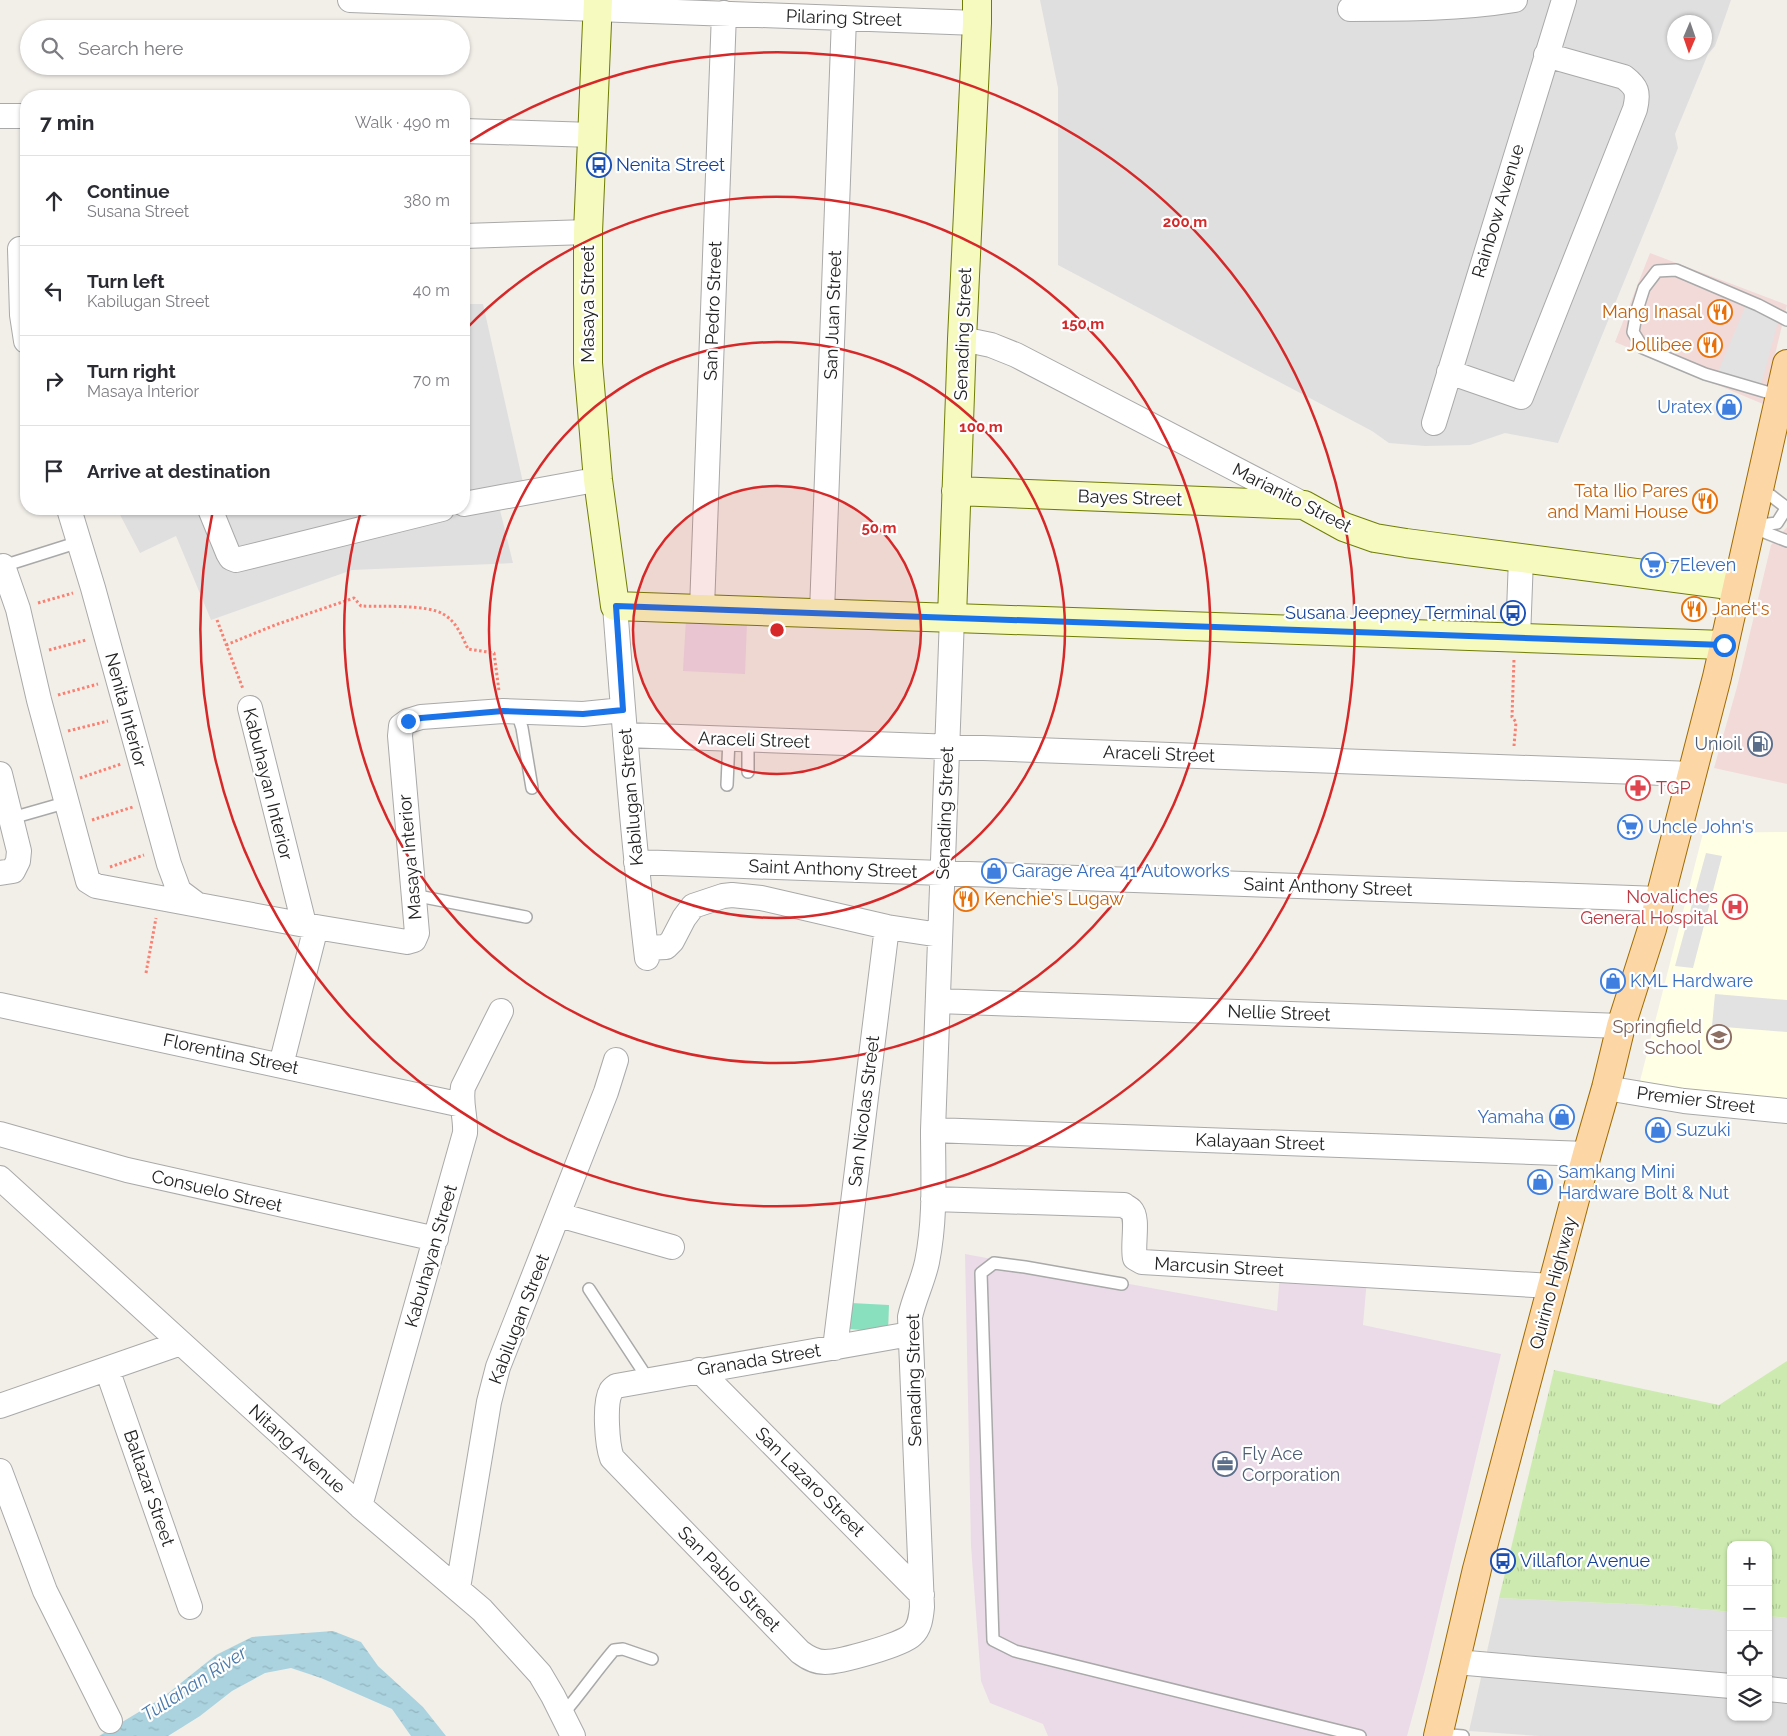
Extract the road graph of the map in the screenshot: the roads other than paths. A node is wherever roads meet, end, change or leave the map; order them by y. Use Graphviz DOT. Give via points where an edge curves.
graph roads {
  1 [pos="350,0"];
  2 [pos="1515,0"];
  3 [pos="1564,0"];
  4 [pos="1488,2"];
  5 [pos="598,5"];
  6 [pos="977,8"];
  7 [pos="1350,9"];
  8 [pos="724,13"];
  9 [pos="844,18"];
  10 [pos="1546,55"];
  11 [pos="0,116"];
  12 [pos="20,116"];
  13 [pos="470,131"];
  14 [pos="593,135"];
  15 [pos="588,232"];
  16 [pos="470,236"];
  17 [pos="15,249"];
  18 [pos="20,296"];
  19 [pos="1787,320"];
  20 [pos="962,339"];
  21 [pos="1787,364"];
  22 [pos="1450,372"];
  23 [pos="1780,396"];
  24 [pos="1434,423"];
  25 [pos="591,481"];
  26 [pos="1759,487"];
  27 [pos="956,491"];
  28 [pos="470,503"];
  29 [pos="1304,505"];
  30 [pos="1787,508"];
  31 [pos="71,515"];
  32 [pos="212,515"];
  33 [pos="413,515"];
  34 [pos="1750,526"];
  35 [pos="1787,540"];
  36 [pos="79,542"];
  37 [pos="1521,558"];
  38 [pos="3,566"];
  39 [pos="1737,586"];
  40 [pos="616,606"];
  41 [pos="702,608"];
  42 [pos="822,612"];
  43 [pos="952,617"];
  44 [pos="1517,638"];
  45 [pos="1724,645"];
  46 [pos="250,708"];
  47 [pos="623,710"];
  48 [pos="510,711"];
  49 [pos="625,735"];
  50 [pos="738,739"];
  51 [pos="947,746"];
  52 [pos="748,772"];
  53 [pos="0,774"];
  54 [pos="1692,774"];
  55 [pos="727,785"];
  56 [pos="532,788"];
  57 [pos="62,794"];
  58 [pos="9,829"];
  59 [pos="636,862"];
  60 [pos="0,873"];
  61 [pos="942,873"];
  62 [pos="413,895"];
  63 [pos="1660,899"];
  64 [pos="195,903"];
  65 [pos="526,916"];
  66 [pos="310,925"];
  67 [pos="887,927"];
  68 [pos="940,936"];
  69 [pos="938,1001"];
  70 [pos="0,1005"];
  71 [pos="501,1012"];
  72 [pos="1621,1026"];
  73 [pos="616,1060"];
  74 [pos="281,1065"];
  75 [pos="1606,1088"];
  76 [pos="462,1105"];
  77 [pos="1787,1111"];
  78 [pos="933,1130"];
  79 [pos="0,1134"];
  80 [pos="1586,1154"];
  81 [pos="0,1178"];
  82 [pos="933,1199"];
  83 [pos="559,1215"];
  84 [pos="436,1240"];
  85 [pos="672,1247"];
  86 [pos="1122,1284"];
  87 [pos="1552,1286"];
  88 [pos="589,1290"];
  89 [pos="910,1334"];
  90 [pos="181,1343"];
  91 [pos="835,1348"];
  92 [pos="107,1369"];
  93 [pos="699,1370"];
  94 [pos="648,1379"];
  95 [pos="611,1390"];
  96 [pos="0,1406"];
  97 [pos="0,1471"];
  98 [pos="360,1506"];
  99 [pos="458,1588"];
  100 [pos="922,1595"];
  101 [pos="190,1607"];
  102 [pos="920,1623"];
  103 [pos="652,1659"];
  104 [pos="1456,1662"];
  105 [pos="1727,1686"];
  106 [pos="1772,1690"];
  107 [pos="1787,1691"];
  108 [pos="563,1714"];
  109 [pos="110,1721"];
  110 [pos="1446,1735"];
  111 [pos="573,1736"];
  112 [pos="1360,1736"];
  1 -- 5 [label="street, Pilaring Street"];
  2 -- 4 [label="street"];
  3 -- 10 [label="street, Rainbow Avenue"];
  4 -- 7 [label="street" via="1430,9"];
  5 -- 8 [label="street, Pilaring Street"];
  5 -- 14 [label="street, Masaya Street"];
  6 -- 9 [label="street, Pilaring Street"];
  6 -- 20 [label="street, Senading Street"];
  8 -- 9 [label="street, Pilaring Street"];
  8 -- 41 [label="street, San Pedro Street"];
  9 -- 42 [label="street, San Juan Street"];
  10 -- 22 [label="street, Rainbow Avenue"];
  10 -- 22 [label="street" via="1624,77 1637,92 1636,109 1521,397"];
  11 -- 12 [label="street"];
  13 -- 14 [label="street"];
  14 -- 15 [label="street, Masaya Street"];
  15 -- 16 [label="street"];
  15 -- 25 [label="street, Masaya Street"];
  17 -- 18 [label="street"];
  19 -- 23 [label="lane" via="1676,270 1657,271 1644,288 1633,332 1643,348 1705,374"];
  20 -- 27 [label="street, Senading Street"];
  20 -- 29 [label="street, Marianito Street" via="1016,355"];
  21 -- 23 [label="main road, Quirino Highway"];
  22 -- 24 [label="street, Rainbow Avenue"];
  23 -- 26 [label="main road, Quirino Highway"];
  25 -- 28 [label="street"];
  25 -- 40 [label="street, Masaya Street"];
  26 -- 30 [label="lane"];
  26 -- 34 [label="main road, Quirino Highway"];
  27 -- 29 [label="street, Bayes Street"];
  27 -- 43 [label="street, Senading Street"];
  29 -- 37 [label="street, Marianito Street" via="1344,527 1375,538"];
  30 -- 34 [label="lane" via="1777,523"];
  31 -- 36 [label="street, Nenita Interior"];
  32 -- 33 [label="street" via="228,553 236,560"];
  34 -- 35 [label="lane"];
  34 -- 39 [label="main road, Quirino Highway"];
  36 -- 38 [label="lane"];
  36 -- 64 [label="street, Nenita Interior" via="164,849 179,891"];
  37 -- 39 [label="street, Marianito Street"];
  37 -- 44 [label="street"];
  38 -- 57 [label="street" via="18,609"];
  39 -- 45 [label="main road, Quirino Highway"];
  40 -- 41 [label="street"];
  40 -- 47 [label="street, Kabilugan Street"];
  41 -- 42 [label="street"];
  42 -- 43 [label="street"];
  43 -- 44 [label="street"];
  43 -- 51 [label="street, Senading Street"];
  44 -- 45 [label="street"];
  45 -- 54 [label="main road, Quirino Highway"];
  46 -- 66 [label="street, Kabuhayan Interior"];
  47 -- 48 [label="street, Masaya Interior" via="583,714"];
  47 -- 49 [label="street, Kabilugan Street"];
  48 -- 56 [label="lane" via="522,728"];
  48 -- 62 [label="street, Masaya Interior" via="421,718 402,726 400,736"];
  49 -- 50 [label="street, Araceli Street"];
  49 -- 59 [label="street, Kabilugan Street"];
  50 -- 51 [label="street, Araceli Street"];
  50 -- 52 [label="lane"];
  50 -- 55 [label="lane"];
  51 -- 54 [label="street, Araceli Street"];
  51 -- 61 [label="street, Senading Street"];
  53 -- 58 [label="street"];
  54 -- 63 [label="main road, Quirino Highway"];
  57 -- 58 [label="lane"];
  57 -- 64 [label="street, Masaya Interior" via="88,878 96,886"];
  58 -- 60 [label="street" via="19,851 18,862 14,870"];
  59 -- 61 [label="street, Saint Anthony Street"];
  59 -- 67 [label="street, Kabilugan Street" via="647,953 666,947 672,941 693,906 732,895 761,898"];
  61 -- 63 [label="street, Saint Anthony Street"];
  61 -- 68 [label="street, Senading Street"];
  62 -- 65 [label="lane"];
  62 -- 66 [label="street, Masaya Interior" via="417,932 414,940 407,942"];
  63 -- 72 [label="main road, Quirino Highway"];
  64 -- 66 [label="street, Masaya Interior"];
  66 -- 74 [label="street, Kabuhayan Interior"];
  67 -- 68 [label="street"];
  67 -- 91 [label="street, San Nicolas Street"];
  68 -- 69 [label="street, Senading Street"];
  69 -- 72 [label="street, Nellie Street"];
  69 -- 78 [label="street, Senading Street"];
  70 -- 74 [label="street, Florentina Street"];
  71 -- 76 [label="street, Kabuhayan Street" via="466,1078"];
  72 -- 75 [label="main road, Quirino Highway"];
  73 -- 83 [label="street, Kabilugan Street"];
  74 -- 76 [label="street, Florentina Street"];
  75 -- 77 [label="street, Premier Street" via="1684,1101"];
  75 -- 80 [label="main road, Quirino Highway"];
  76 -- 84 [label="street, Kabuhayan Street" via="465,1133"];
  78 -- 80 [label="street, Kalayaan Street"];
  78 -- 82 [label="street, Senading Street"];
  79 -- 84 [label="street, Consuelo Street" via="127,1170"];
  80 -- 87 [label="main road, Quirino Highway"];
  81 -- 90 [label="street, Nitang Avenue"];
  82 -- 87 [label="street, Marcusin Street" via="1124,1205 1134,1217 1133,1251 1135,1258 1142,1262"];
  82 -- 89 [label="street, Senading Street" via="927,1264 913,1302"];
  83 -- 85 [label="street"];
  83 -- 99 [label="street, Kabilugan Street" via="498,1367 489,1402"];
  84 -- 98 [label="street, Kabuhayan Street"];
  86 -- 112 [label="lane" via="994,1263 981,1272 993,1640 1015,1651"];
  87 -- 104 [label="main road, Quirino Highway" via="1477,1569"];
  88 -- 94 [label="lane"];
  89 -- 91 [label="street, Granada Street"];
  89 -- 100 [label="street, Senading Street"];
  90 -- 92 [label="street"];
  90 -- 98 [label="street, Nitang Avenue"];
  91 -- 93 [label="street, Granada Street"];
  92 -- 96 [label="street"];
  92 -- 101 [label="street, Baltazar Street"];
  93 -- 94 [label="street, Granada Street"];
  93 -- 100 [label="street, San Lazaro Street"];
  94 -- 95 [label="street, Granada Street"];
  95 -- 102 [label="street, San Pablo Street" via="606,1439 612,1458 806,1656 815,1661 836,1661 905,1642"];
  97 -- 109 [label="street" via="45,1591"];
  98 -- 99 [label="street, Nitang Avenue"];
  99 -- 108 [label="street, Nitang Avenue" via="540,1674"];
  100 -- 102 [label="street, Senading Street"];
  103 -- 108 [label="lane" via="623,1649 614,1650"];
  104 -- 105 [label="street"];
  104 -- 110 [label="main road, Quirino Highway"];
  106 -- 107 [label="street"];
  108 -- 111 [label="street, Nitang Avenue"];
}
